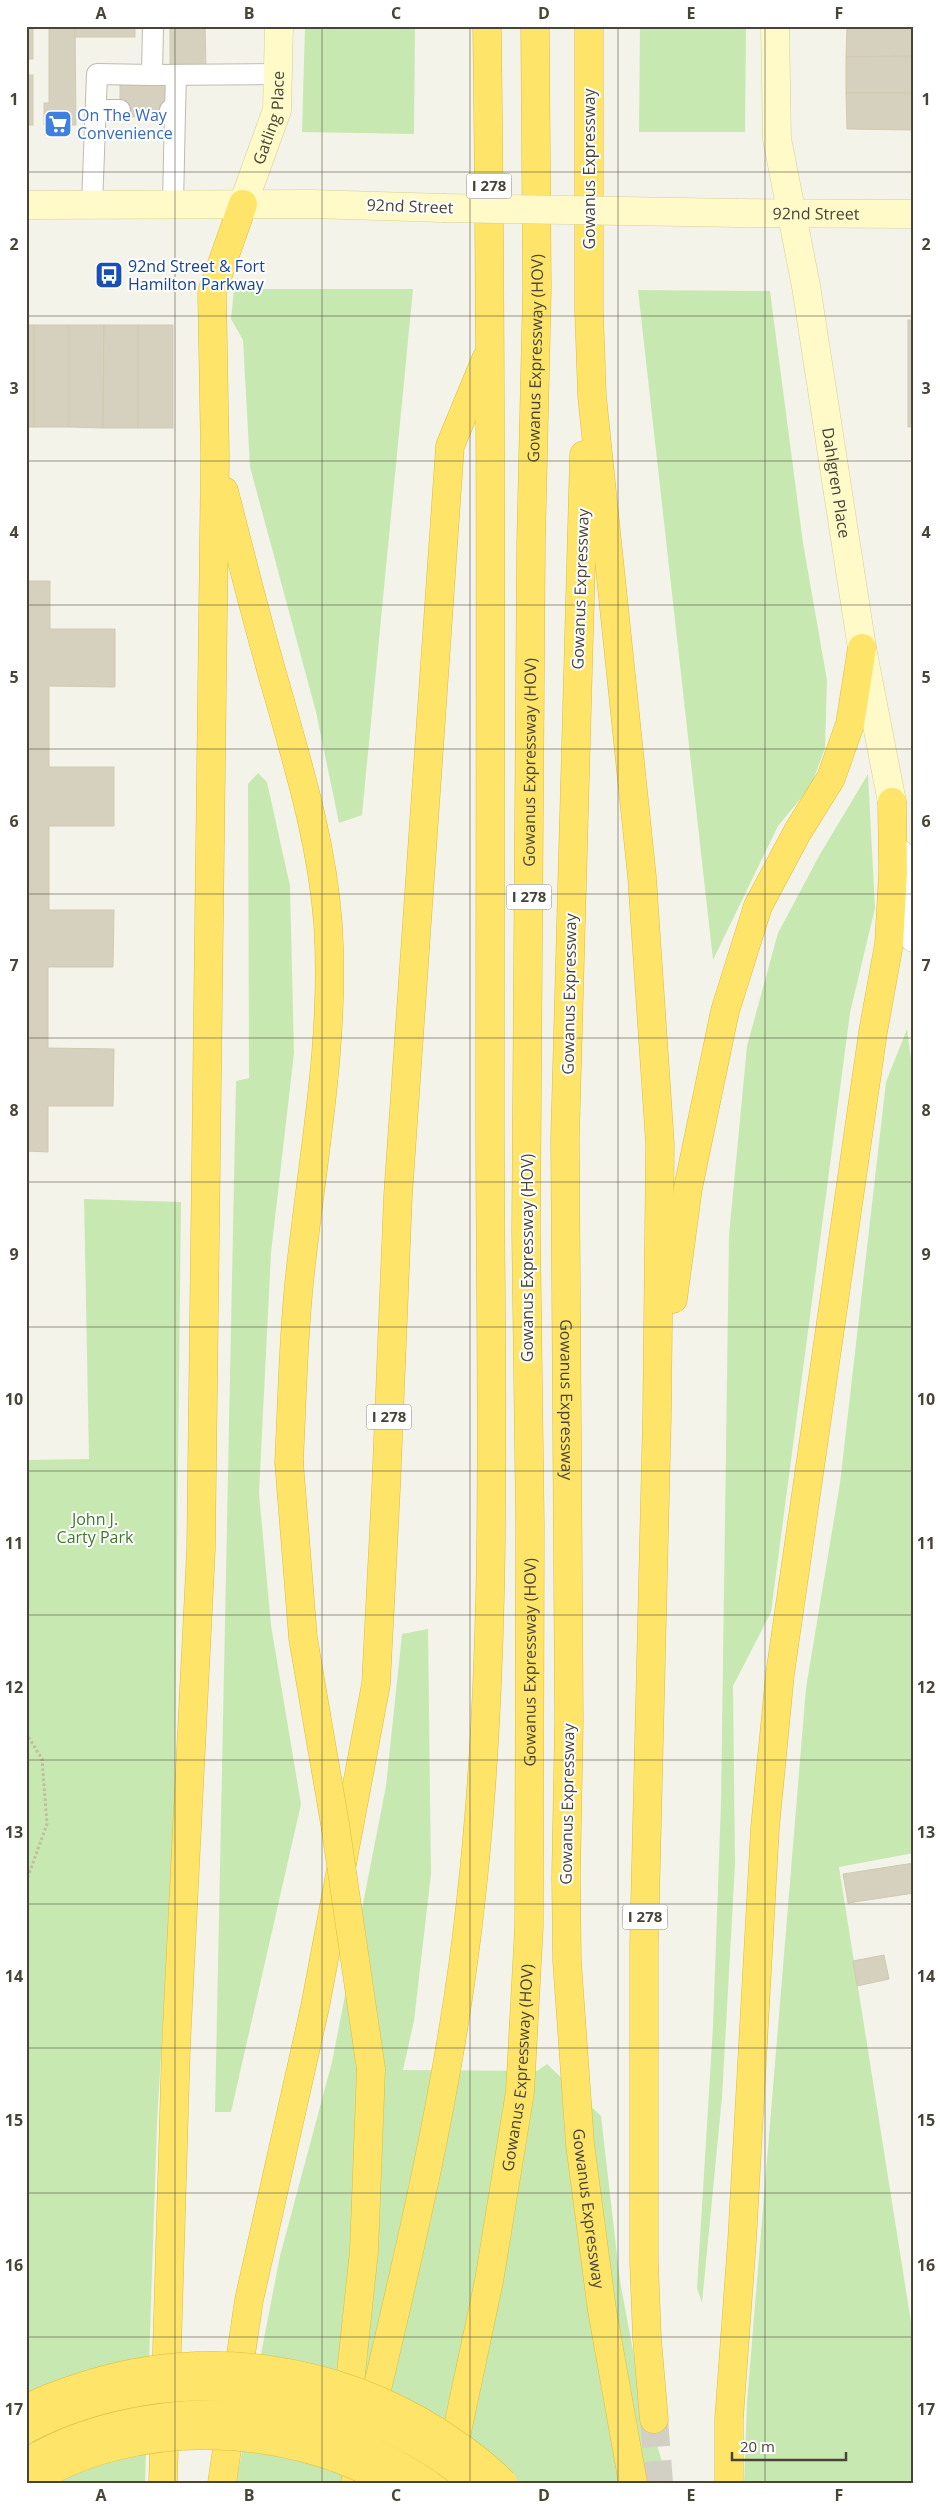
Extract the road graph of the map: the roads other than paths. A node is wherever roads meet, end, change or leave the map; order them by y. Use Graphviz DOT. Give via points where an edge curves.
graph roads {
  1 [pos="153,26"];
  2 [pos="279,26"];
  3 [pos="487,26"];
  4 [pos="535,26"];
  5 [pos="589,26"];
  6 [pos="775,26"];
  7 [pos="187,73"];
  8 [pos="277,74"];
  9 [pos="152,75"];
  10 [pos="96,110"];
  11 [pos="120,110"];
  12 [pos="173,204"];
  13 [pos="243,204"];
  14 [pos="92,205"];
  15 [pos="26,206"];
  16 [pos="791,214"];
  17 [pos="914,214"];
  18 [pos="589,311"];
  19 [pos="491,346"];
  20 [pos="215,456"];
  21 [pos="862,648"];
  22 [pos="892,802"];
  23 [pos="914,938"];
  24 [pos="657,1415"];
  25 [pos="26,2409"];
  26 [pos="654,2418"];
  27 [pos="26,2429"];
  28 [pos="26,2463"];
  29 [pos="29,2483"];
  30 [pos="163,2483"];
  31 [pos="222,2483"];
  32 [pos="339,2483"];
  33 [pos="356,2483"];
  34 [pos="390,2483"];
  35 [pos="427,2483"];
  36 [pos="446,2483"];
  37 [pos="474,2483"];
  38 [pos="503,2483"];
  39 [pos="633,2483"];
  40 [pos="728,2483"];
  1 -- 9 [label="lane"];
  2 -- 8 [label="main road, Gatling Place"];
  3 -- 19 [label="highway, I 278"];
  4 -- 36 [label="highway, Gowanus Expressway (HOV) / I 278, bridge" via="537,289 531,543 526,1232 530,1525 529,1926 520,2092 489,2281"];
  5 -- 18 [label="highway, Gowanus Expressway / I 278"];
  6 -- 16 [label="main road, Dahlgren Place" via="777,140"];
  7 -- 8 [label="lane"];
  7 -- 9 [label="lane"];
  7 -- 12 [label="lane" via="172,111"];
  8 -- 13 [label="main road, Gatling Place" via="277,110"];
  9 -- 10 [label="lane" via="97,74"];
  10 -- 11 [label="lane"];
  10 -- 14 [label="lane"];
  12 -- 13 [label="main road, 92nd Street"];
  12 -- 14 [label="main road, 92nd Street"];
  13 -- 16 [label="main road, 92nd Street, bridge"];
  13 -- 20 [label="highway" via="212,292"];
  14 -- 15 [label="main road, 92nd Street"];
  16 -- 17 [label="main road, 92nd Street"];
  16 -- 21 [label="main road, Dahlgren Place" via="806,286"];
  18 -- 24 [label="highway, Gowanus Expressway / I 278" via="592,396 642,876 660,1144"];
  18 -- 39 [label="highway, Gowanus Expressway / I 278" via="565,1139 569,1721 567,1961 580,2144 602,2310"];
  19 -- 31 [label="highway, I 278" via="450,446 398,1196 376,1684 315,2007 248,2300"];
  19 -- 33 [label="highway, I 278" via="492,1491 480,1800 454,2033 431,2152"];
  20 -- 30 [label="highway" via="200,1550 176,2047"];
  20 -- 32 [label="highway, bridge" via="257,621 312,812 328,924 326,1059 298,1286 289,1462 303,1638 335,1824 371,2069 364,2251"];
  21 -- 22 [label="main road, Dahlgren Place"];
  21 -- 24 [label="highway" via="850,724 830,778 758,906 725,1011 688,1188"];
  22 -- 23 [label="street, Dahlgren Place"];
  22 -- 40 [label="highway" via="890,944 873,1032 780,1674 765,1837 729,2419"];
  24 -- 26 [label="highway, Gowanus Expressway / I 278" via="644,1965 644,2262"];
  25 -- 38 [label="highway, bridge" via="70,2390 143,2371 183,2366 259,2368 334,2382 380,2401 461,2447"];
  27 -- 37 [label="highway, bridge" via="81,2406 136,2394 188,2388 261,2390 298,2396 377,2421 455,2467"];
  28 -- 35 [label="highway, bridge" via="99,2430 200,2415 252,2417 338,2436 384,2457"];
  29 -- 34 [label="highway, bridge" via="42,2474 109,2447 200,2434 247,2437 291,2445 334,2458"];
}
